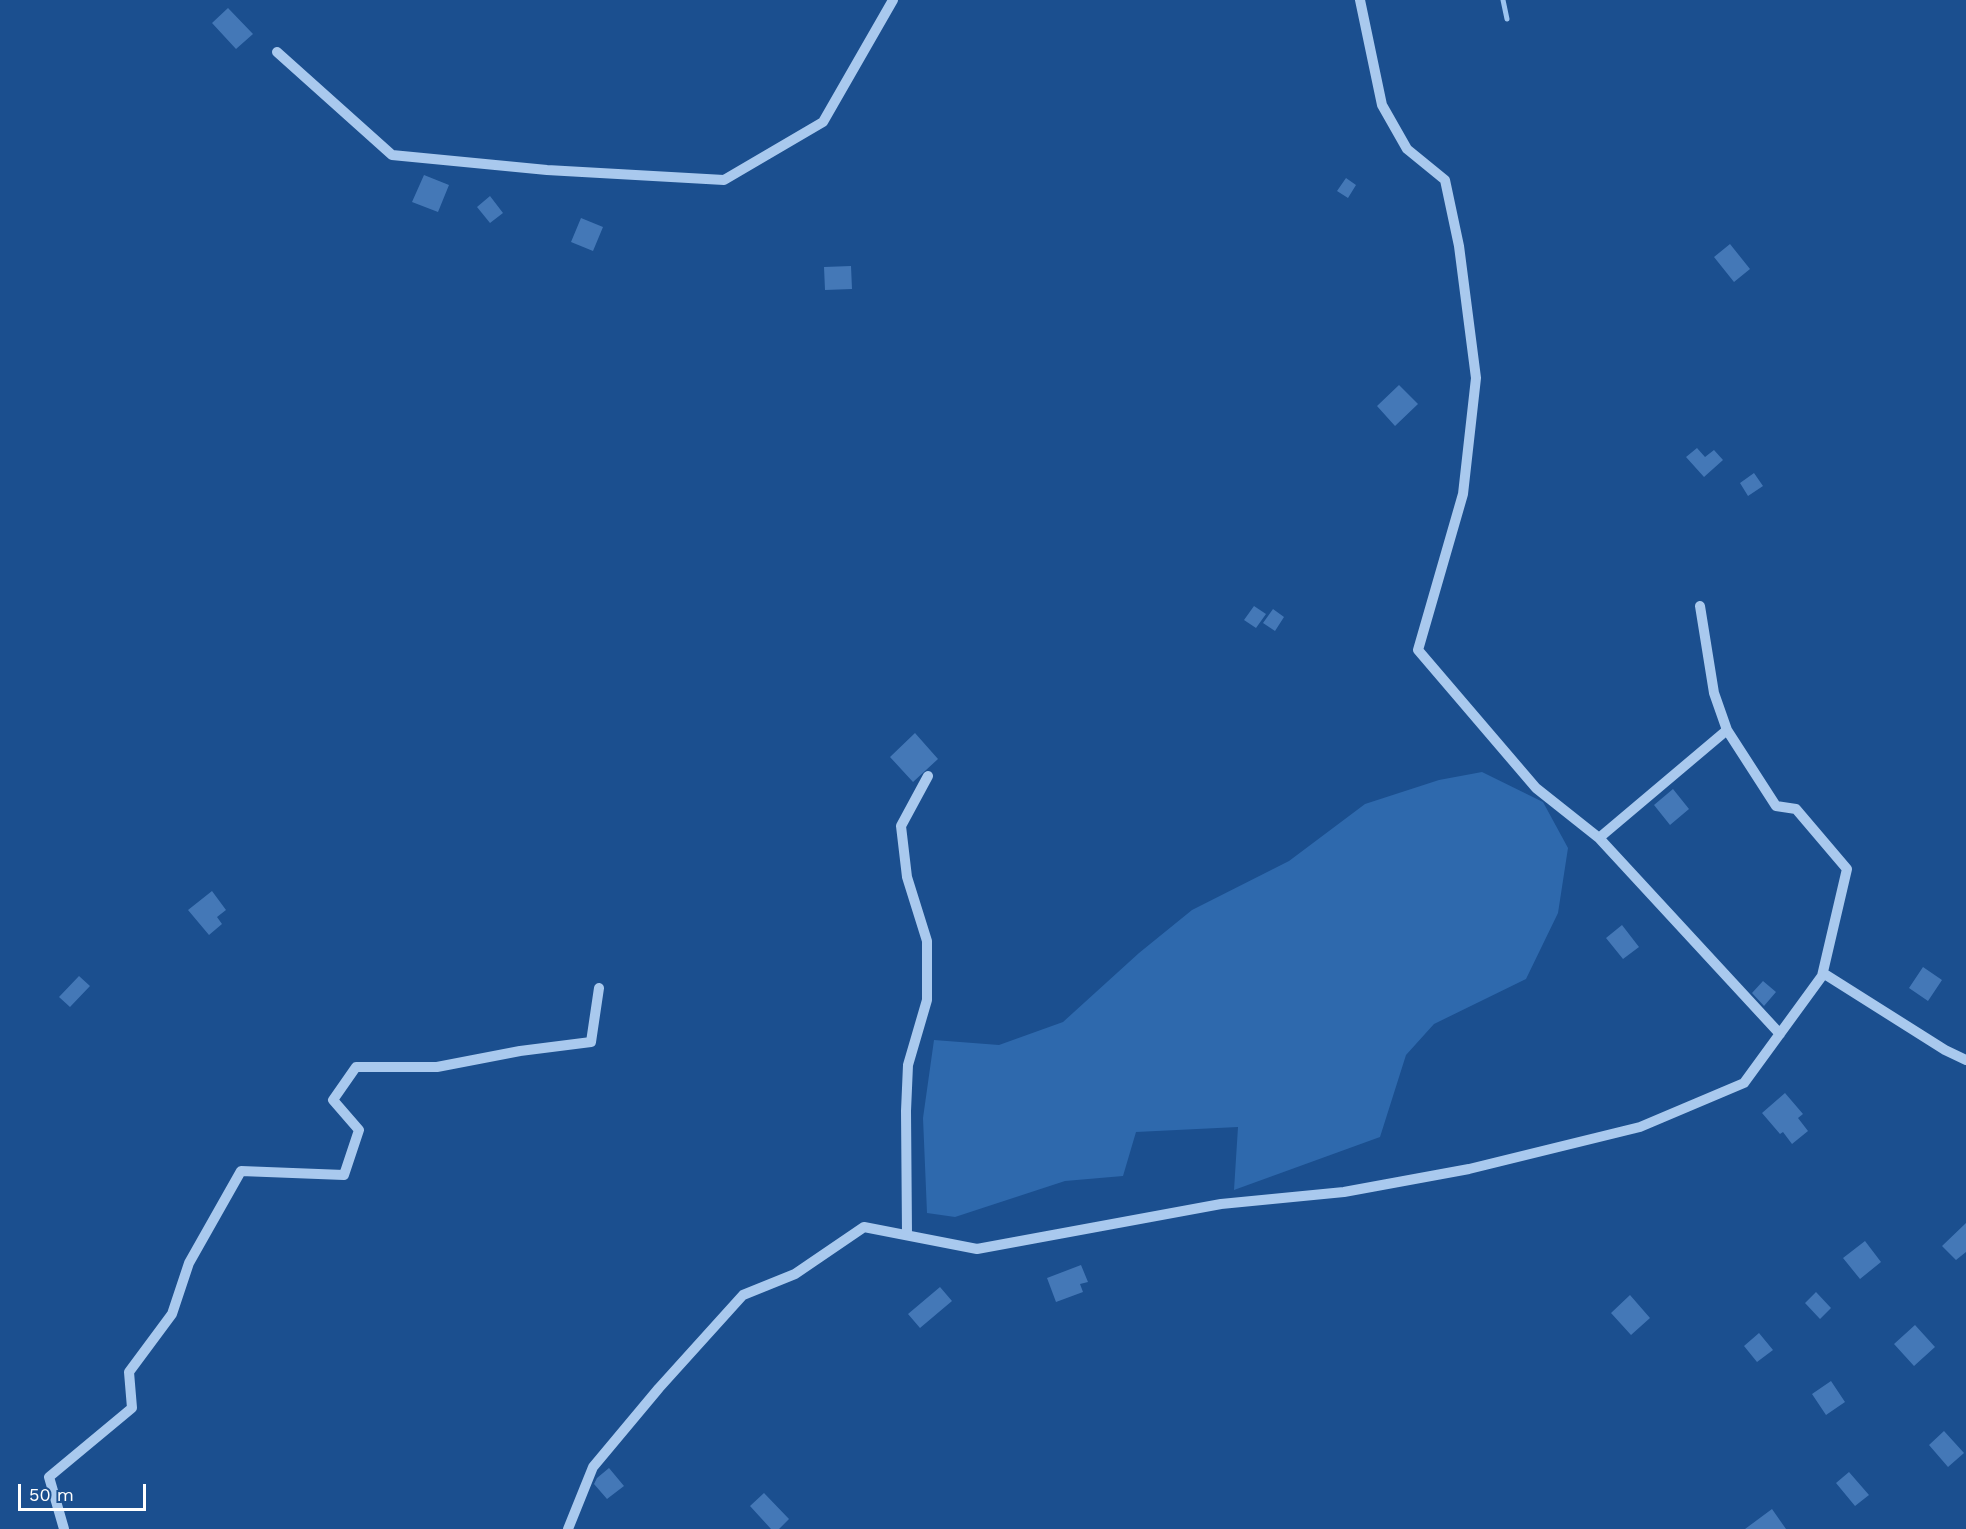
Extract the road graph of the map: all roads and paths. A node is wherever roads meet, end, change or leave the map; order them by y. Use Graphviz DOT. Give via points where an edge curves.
graph roads {
  1 [pos="892,0"];
  2 [pos="1360,0"];
  3 [pos="277,52"];
  4 [pos="1700,606"];
  5 [pos="1727,730"];
  6 [pos="928,776"];
  7 [pos="1599,838"];
  8 [pos="1823,973"];
  9 [pos="599,988"];
  10 [pos="1780,1034"];
  11 [pos="1966,1060"];
  12 [pos="907,1234"];
  13 [pos="64,1529"];
  14 [pos="568,1529"];
  1 -- 3 [label="street" via="823,122 724,180 547,170 392,155"];
  2 -- 7 [label="street" via="1382,105 1407,149 1445,180 1459,246 1476,378 1463,494 1419,651 1536,788"];
  4 -- 5 [label="street" via="1714,693"];
  5 -- 7 [label="street"];
  5 -- 8 [label="street" via="1776,806 1796,809 1847,869"];
  6 -- 12 [label="street" via="901,826 907,877 927,941 927,1000 908,1065"];
  7 -- 10 [label="street"];
  8 -- 10 [label="street"];
  8 -- 11 [label="street"];
  9 -- 13 [label="street" via="591,1042 437,1067 356,1067 333,1100 358,1130 344,1176 241,1171 189,1263 172,1314 129,1372 132,1408 49,1477"];
  10 -- 12 [label="street" via="1744,1083 1640,1127 1469,1169 1344,1192 1221,1204 977,1249"];
  12 -- 14 [label="street" via="864,1227 795,1274 743,1295 593,1467"];
}
